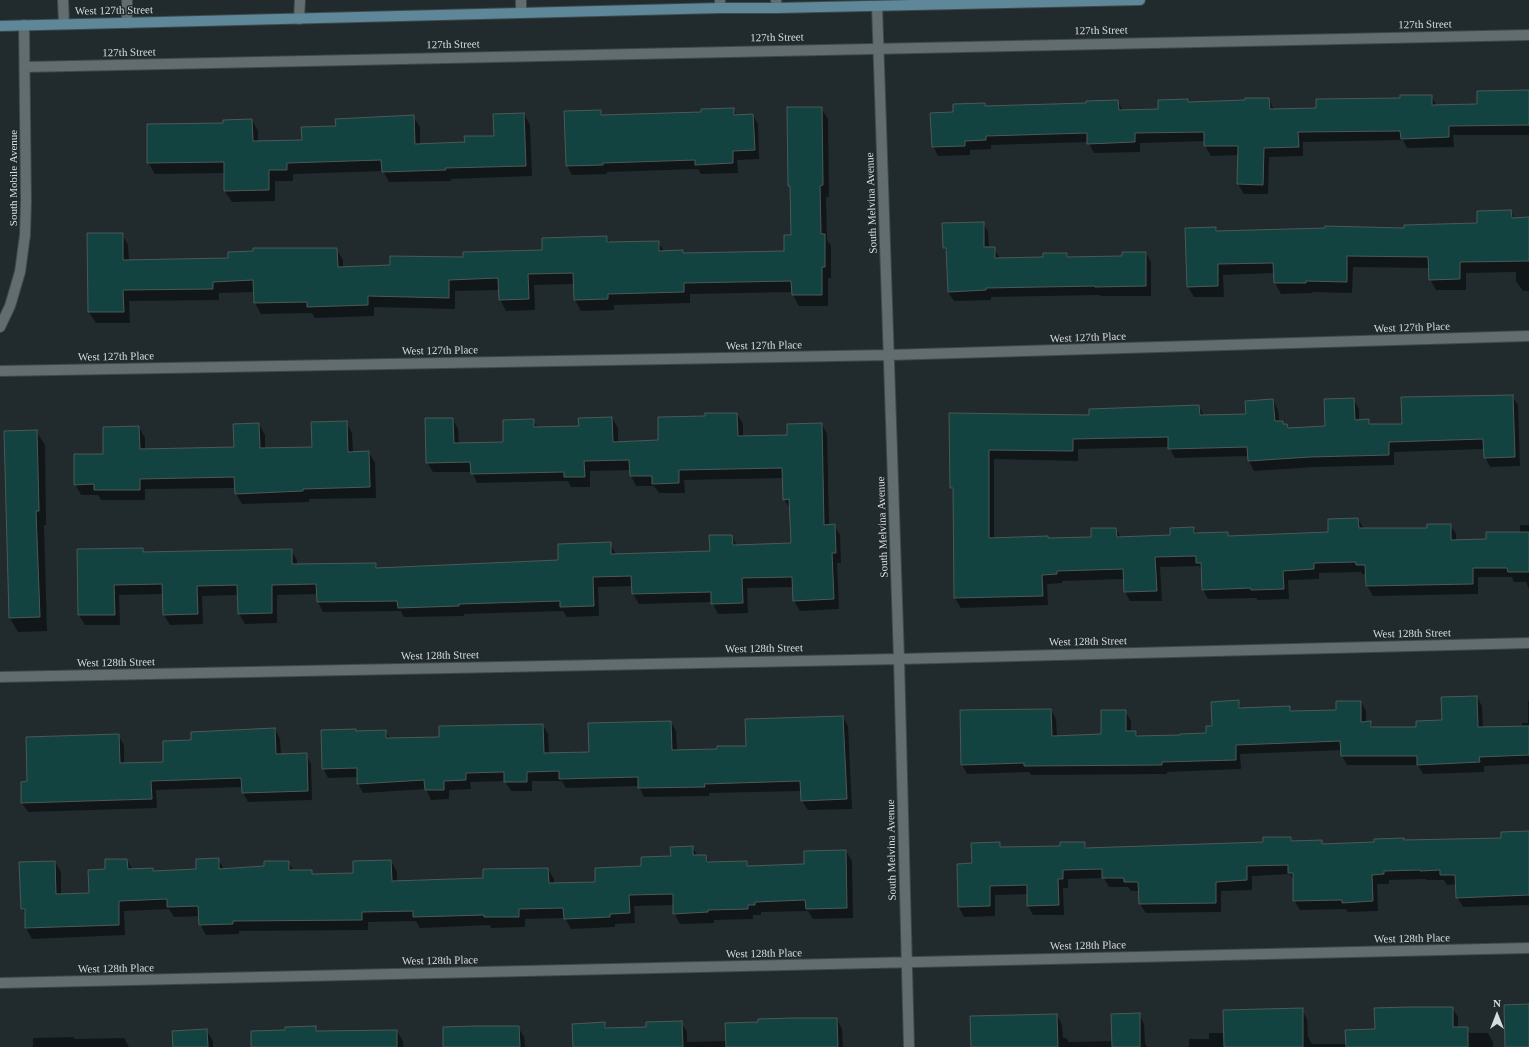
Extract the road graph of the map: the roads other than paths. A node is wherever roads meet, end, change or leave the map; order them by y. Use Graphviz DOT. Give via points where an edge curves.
graph roads {
  1 [pos="63,0"];
  2 [pos="127,0"];
  3 [pos="300,0"];
  4 [pos="521,0"];
  5 [pos="1140,0"];
  6 [pos="1050,1"];
  7 [pos="863,3"];
  8 [pos="720,4"];
  9 [pos="777,4"];
  10 [pos="877,6"];
  11 [pos="521,13"];
  12 [pos="299,19"];
  13 [pos="127,23"];
  14 [pos="64,24"];
  15 [pos="24,25"];
  16 [pos="0,26"];
  17 [pos="1529,35"];
  18 [pos="878,48"];
  19 [pos="25,67"];
  20 [pos="0,327"];
  21 [pos="1529,336"];
  22 [pos="889,356"];
  23 [pos="0,371"];
  24 [pos="1529,643"];
  25 [pos="899,658"];
  26 [pos="0,677"];
  27 [pos="1529,948"];
  28 [pos="906,962"];
  29 [pos="0,983"];
  30 [pos="909,1047"];
  1 -- 14 [label="street"];
  2 -- 13 [label="street"];
  3 -- 12 [label="street"];
  4 -- 11 [label="street"];
  5 -- 6 [label="main road, West 127th Street"];
  6 -- 10 [label="main road, West 127th Street"];
  7 -- 9 [label="main road, West 127th Street"];
  7 -- 10 [label="main road, West 127th Street"];
  8 -- 9 [label="main road, West 127th Street"];
  8 -- 11 [label="main road, West 127th Street"];
  10 -- 18 [label="street, South Melvina Avenue"];
  11 -- 12 [label="main road, West 127th Street"];
  12 -- 13 [label="main road, West 127th Street"];
  13 -- 14 [label="main road, West 127th Street"];
  14 -- 15 [label="main road, West 127th Street"];
  15 -- 16 [label="main road, West 127th Street"];
  15 -- 19 [label="street, South Mobile Avenue"];
  17 -- 18 [label="street, 127th Street"];
  18 -- 19 [label="street, 127th Street"];
  18 -- 22 [label="street, South Melvina Avenue"];
  19 -- 20 [label="street, South Mobile Avenue" via="25,235 20,272 10,306"];
  21 -- 22 [label="street, West 127th Place"];
  22 -- 23 [label="street, West 127th Place"];
  22 -- 25 [label="street, South Melvina Avenue"];
  24 -- 25 [label="street, West 128th Street"];
  25 -- 26 [label="street, West 128th Street"];
  25 -- 28 [label="street, South Melvina Avenue"];
  27 -- 28 [label="street, West 128th Place"];
  28 -- 29 [label="street, West 128th Place"];
  28 -- 30 [label="street, South Melvina Avenue"];
}
